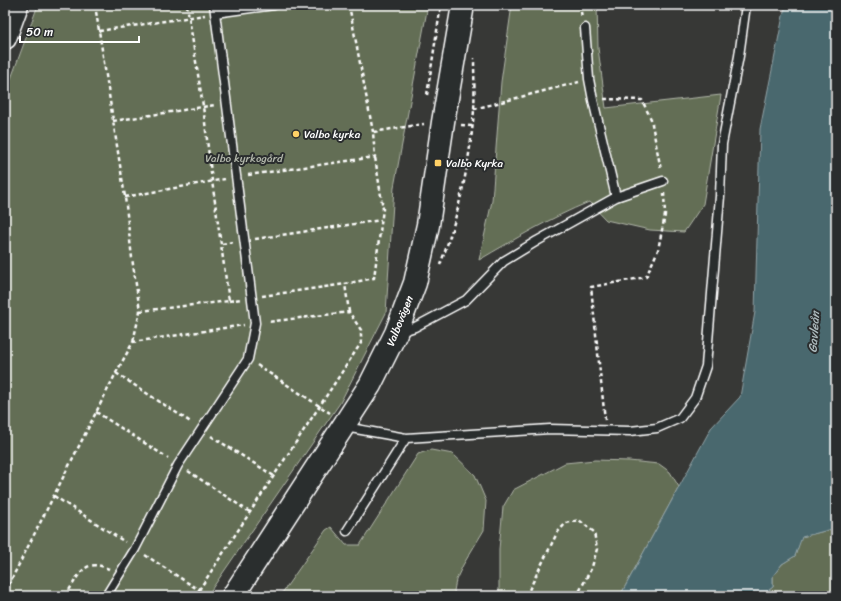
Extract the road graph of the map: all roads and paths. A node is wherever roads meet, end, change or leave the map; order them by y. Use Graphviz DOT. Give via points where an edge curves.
graph roads {
  1 [pos="17,5"];
  2 [pos="95,5"];
  3 [pos="187,5"];
  4 [pos="274,5"];
  5 [pos="348,5"];
  6 [pos="441,5"];
  7 [pos="463,5"];
  8 [pos="746,5"];
  9 [pos="214,9"];
  10 [pos="188,17"];
  11 [pos="585,28"];
  12 [pos="99,31"];
  13 [pos="5,38"];
  14 [pos="589,79"];
  15 [pos="593,100"];
  16 [pos="426,102"];
  17 [pos="226,103"];
  18 [pos="203,106"];
  19 [pos="474,109"];
  20 [pos="113,121"];
  21 [pos="430,121"];
  22 [pos="472,126"];
  23 [pos="373,132"];
  24 [pos="421,132"];
  25 [pos="375,157"];
  26 [pos="236,177"];
  27 [pos="212,181"];
  28 [pos="663,181"];
  29 [pos="125,197"];
  30 [pos="616,197"];
  31 [pos="381,220"];
  32 [pos="244,241"];
  33 [pos="222,244"];
  34 [pos="345,284"];
  35 [pos="251,298"];
  36 [pos="229,301"];
  37 [pos="140,312"];
  38 [pos="349,312"];
  39 [pos="396,333"];
  40 [pos="133,342"];
  41 [pos="248,360"];
  42 [pos="116,373"];
  43 [pos="96,412"];
  44 [pos="340,422"];
  45 [pos="202,430"];
  46 [pos="606,430"];
  47 [pos="406,438"];
  48 [pos="178,465"];
  49 [pos="274,476"];
  50 [pos="54,496"];
  51 [pos="251,513"];
  52 [pos="348,531"];
  53 [pos="135,549"];
  54 [pos="121,574"];
  55 [pos="65,596"];
  56 [pos="106,596"];
  57 [pos="208,596"];
  58 [pos="233,596"];
  59 [pos="526,596"];
  60 [pos="577,596"];
  1 -- 13 [label="main road"];
  2 -- 12 [label="path"];
  3 -- 10 [label="path"];
  4 -- 9 [label="lane"];
  5 -- 23 [label="path"];
  6 -- 16 [label="path"];
  7 -- 21 [label="main road, Valbovägen"];
  8 -- 46 [label="lane" via="722,144 706,366 695,398 680,418 657,428"];
  9 -- 10 [label="path"];
  9 -- 17 [label="lane"];
  10 -- 12 [label="path"];
  10 -- 18 [label="path"];
  11 -- 14 [label="lane"];
  12 -- 20 [label="path"];
  14 -- 15 [label="lane"];
  14 -- 19 [label="path"];
  15 -- 28 [label="path" via="642,100 651,119"];
  15 -- 30 [label="lane"];
  17 -- 18 [label="path"];
  17 -- 26 [label="lane"];
  18 -- 20 [label="path"];
  18 -- 27 [label="path"];
  20 -- 29 [label="path"];
  21 -- 22 [label="path"];
  21 -- 23 [label="path"];
  21 -- 24 [label="path"];
  21 -- 39 [label="main road, Valbovägen" via="428,224 415,283"];
  23 -- 25 [label="path"];
  25 -- 26 [label="path"];
  25 -- 31 [label="path" via="383,209"];
  26 -- 27 [label="path"];
  26 -- 32 [label="lane"];
  27 -- 29 [label="path"];
  27 -- 33 [label="path"];
  28 -- 30 [label="lane"];
  28 -- 46 [label="path" via="665,215 658,250 646,277 591,287"];
  29 -- 37 [label="path"];
  30 -- 39 [label="lane" via="504,261 466,300 415,327"];
  31 -- 32 [label="path"];
  31 -- 34 [label="path" via="374,278"];
  32 -- 33 [label="path"];
  32 -- 35 [label="lane"];
  33 -- 36 [label="path"];
  34 -- 35 [label="path"];
  34 -- 38 [label="path"];
  35 -- 36 [label="path"];
  35 -- 41 [label="lane" via="255,323"];
  36 -- 37 [label="path"];
  37 -- 40 [label="path"];
  39 -- 44 [label="main road, Valbovägen" via="370,385"];
  41 -- 44 [label="path"];
  41 -- 45 [label="lane"];
  42 -- 45 [label="path"];
  43 -- 48 [label="path"];
  44 -- 47 [label="lane"];
  44 -- 58 [label="main road, Valbovägen"];
  45 -- 48 [label="lane"];
  45 -- 49 [label="path"];
  46 -- 47 [label="lane" via="550,429"];
  47 -- 52 [label="lane"];
  48 -- 51 [label="path"];
  48 -- 53 [label="lane"];
  50 -- 53 [label="path"];
  53 -- 54 [label="lane"];
  53 -- 57 [label="path"];
  54 -- 55 [label="path" via="100,565 93,565 81,572"];
  54 -- 56 [label="lane"];
  59 -- 60 [label="path" via="557,533 566,523 579,520 594,532 597,549 592,567"];
}
